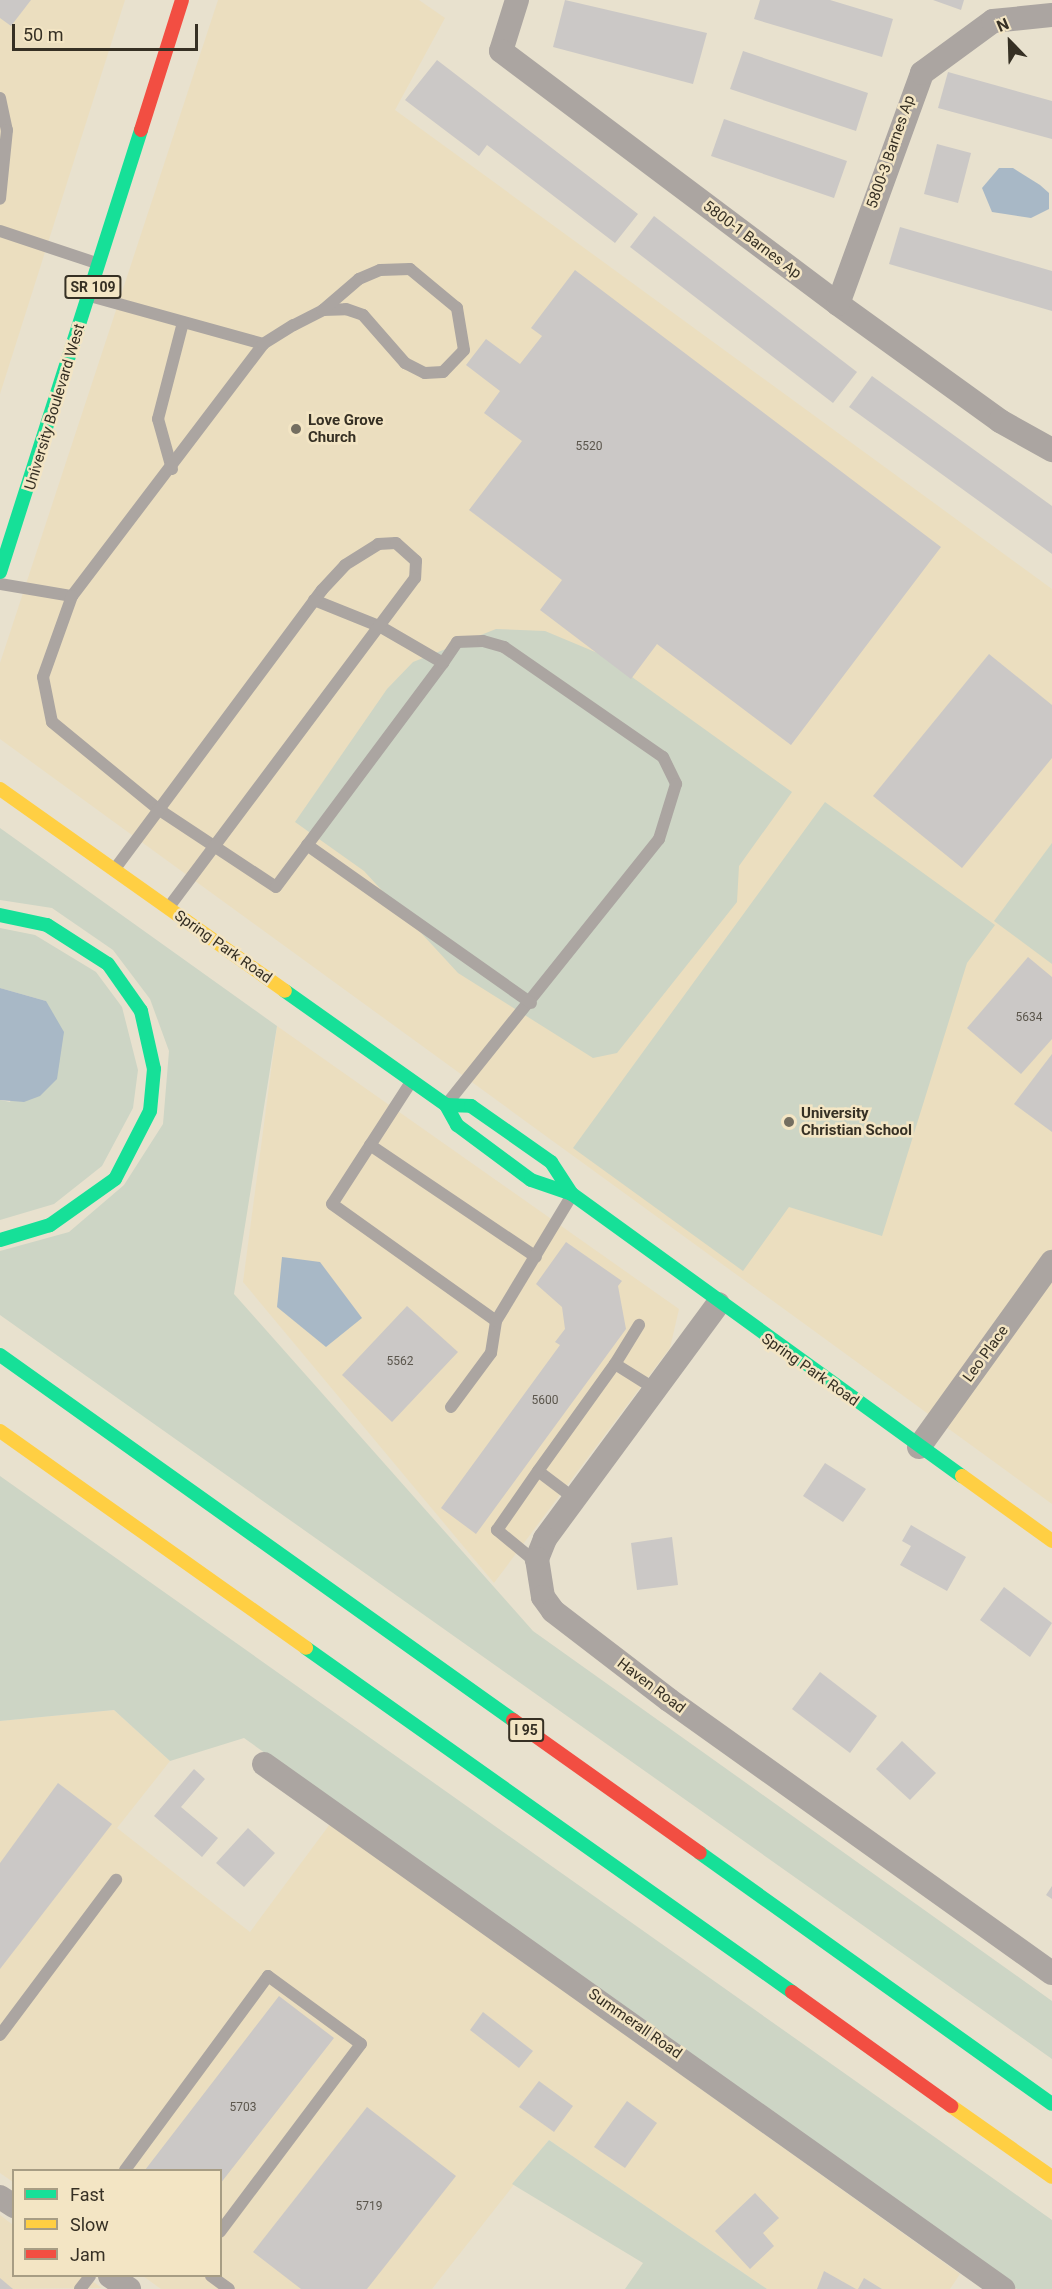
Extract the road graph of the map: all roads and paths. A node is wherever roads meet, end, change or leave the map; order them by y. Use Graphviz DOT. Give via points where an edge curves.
graph roads {
  1 [pos="182,0"];
  2 [pos="517,0"];
  3 [pos="1052,15"];
  4 [pos="0,98"];
  5 [pos="0,199"];
  6 [pos="0,231"];
  7 [pos="100,264"];
  8 [pos="90,296"];
  9 [pos="838,304"];
  10 [pos="323,310"];
  11 [pos="183,322"];
  12 [pos="263,344"];
  13 [pos="1052,450"];
  14 [pos="172,469"];
  15 [pos="0,572"];
  16 [pos="0,585"];
  17 [pos="72,596"];
  18 [pos="314,600"];
  19 [pos="381,627"];
  20 [pos="443,663"];
  21 [pos="0,789"];
  22 [pos="158,809"];
  23 [pos="307,845"];
  24 [pos="217,848"];
  25 [pos="114,871"];
  26 [pos="169,908"];
  27 [pos="0,915"];
  28 [pos="531,1004"];
  29 [pos="412,1081"];
  30 [pos="446,1104"];
  31 [pos="370,1145"];
  32 [pos="572,1194"];
  33 [pos="0,1240"];
  34 [pos="536,1257"];
  35 [pos="1052,1262"];
  36 [pos="718,1304"];
  37 [pos="496,1321"];
  38 [pos="639,1325"];
  39 [pos="0,1355"];
  40 [pos="615,1364"];
  41 [pos="655,1389"];
  42 [pos="451,1407"];
  43 [pos="0,1431"];
  44 [pos="920,1447"];
  45 [pos="538,1471"];
  46 [pos="575,1499"];
  47 [pos="1052,1541"];
  48 [pos="538,1564"];
  49 [pos="264,1764"];
  50 [pos="116,1880"];
  51 [pos="1052,1973"];
  52 [pos="0,2035"];
  53 [pos="1052,2104"];
  54 [pos="126,2169"];
  55 [pos="1052,2177"];
  56 [pos="222,2229"];
  57 [pos="89,2277"];
  58 [pos="111,2277"];
  59 [pos="212,2277"];
  60 [pos="80,2289"];
  61 [pos="129,2289"];
  62 [pos="229,2289"];
  63 [pos="1003,2289"];
  1 -- 7 [label="main road, University Boulevard West / SR 109"];
  2 -- 9 [label="street, 5800-1 Barnes Ap" via="501,51"];
  3 -- 9 [label="street, 5800-3 Barnes Ap" via="993,21 922,73"];
  4 -- 5 [label="lane" via="7,130"];
  6 -- 7 [label="lane"];
  7 -- 8 [label="main road, University Boulevard West / SR 109"];
  8 -- 11 [label="lane"];
  8 -- 15 [label="main road, University Boulevard West / SR 109"];
  9 -- 13 [label="street, 5800-1 Barnes Ap" via="1000,421"];
  10 -- 10 [label="lane" via="346,309 363,315 412,369 443,372 464,350 457,308 410,269 380,270 359,279"];
  10 -- 12 [label="lane"];
  11 -- 12 [label="lane"];
  11 -- 14 [label="lane" via="158,418"];
  12 -- 14 [label="lane"];
  14 -- 17 [label="lane"];
  16 -- 17 [label="lane"];
  17 -- 22 [label="lane" via="43,677 51,722"];
  18 -- 19 [label="lane"];
  18 -- 19 [label="lane" via="345,565 378,544 396,543 416,561 416,578"];
  18 -- 22 [label="lane"];
  19 -- 20 [label="lane"];
  19 -- 24 [label="lane"];
  20 -- 23 [label="lane"];
  20 -- 28 [label="lane" via="457,642 504,647 663,757 676,784 659,839"];
  21 -- 25 [label="main road, Spring Park Road"];
  22 -- 24 [label="lane"];
  22 -- 25 [label="lane"];
  23 -- 24 [label="lane" via="276,887"];
  23 -- 28 [label="lane"];
  24 -- 26 [label="lane"];
  25 -- 26 [label="main road, Spring Park Road"];
  26 -- 29 [label="main road, Spring Park Road"];
  27 -- 33 [label="main road" via="47,925 108,964 141,1011 154,1069 150,1112 115,1179 50,1225"];
  28 -- 30 [label="lane"];
  29 -- 30 [label="main road, Spring Park Road"];
  29 -- 31 [label="lane"];
  30 -- 32 [label="main road, Spring Park Road" via="457,1125 531,1180"];
  30 -- 32 [label="main road, Spring Park Road" via="471,1106 542,1156"];
  31 -- 34 [label="lane"];
  31 -- 37 [label="lane" via="332,1204"];
  32 -- 34 [label="lane"];
  32 -- 36 [label="main road, Spring Park Road"];
  34 -- 37 [label="lane"];
  35 -- 44 [label="street, Leo Place"];
  36 -- 41 [label="street, Haven Road"];
  36 -- 44 [label="main road, Spring Park Road"];
  37 -- 42 [label="lane" via="491,1353"];
  38 -- 40 [label="lane"];
  39 -- 53 [label="main road, I 95"];
  40 -- 41 [label="lane"];
  40 -- 45 [label="lane"];
  41 -- 46 [label="street, Haven Road"];
  43 -- 55 [label="main road"];
  44 -- 47 [label="main road, Spring Park Road"];
  45 -- 46 [label="lane"];
  45 -- 48 [label="lane" via="496,1530"];
  46 -- 48 [label="street, Haven Road" via="545,1539"];
  48 -- 51 [label="street, Haven Road" via="543,1597 553,1611"];
  49 -- 63 [label="street, Summerall Road"];
  50 -- 52 [label="lane"];
  54 -- 56 [label="lane" via="268,1976 361,2044"];
  57 -- 60 [label="lane"];
  58 -- 61 [label="street"];
  59 -- 62 [label="lane"];
}
